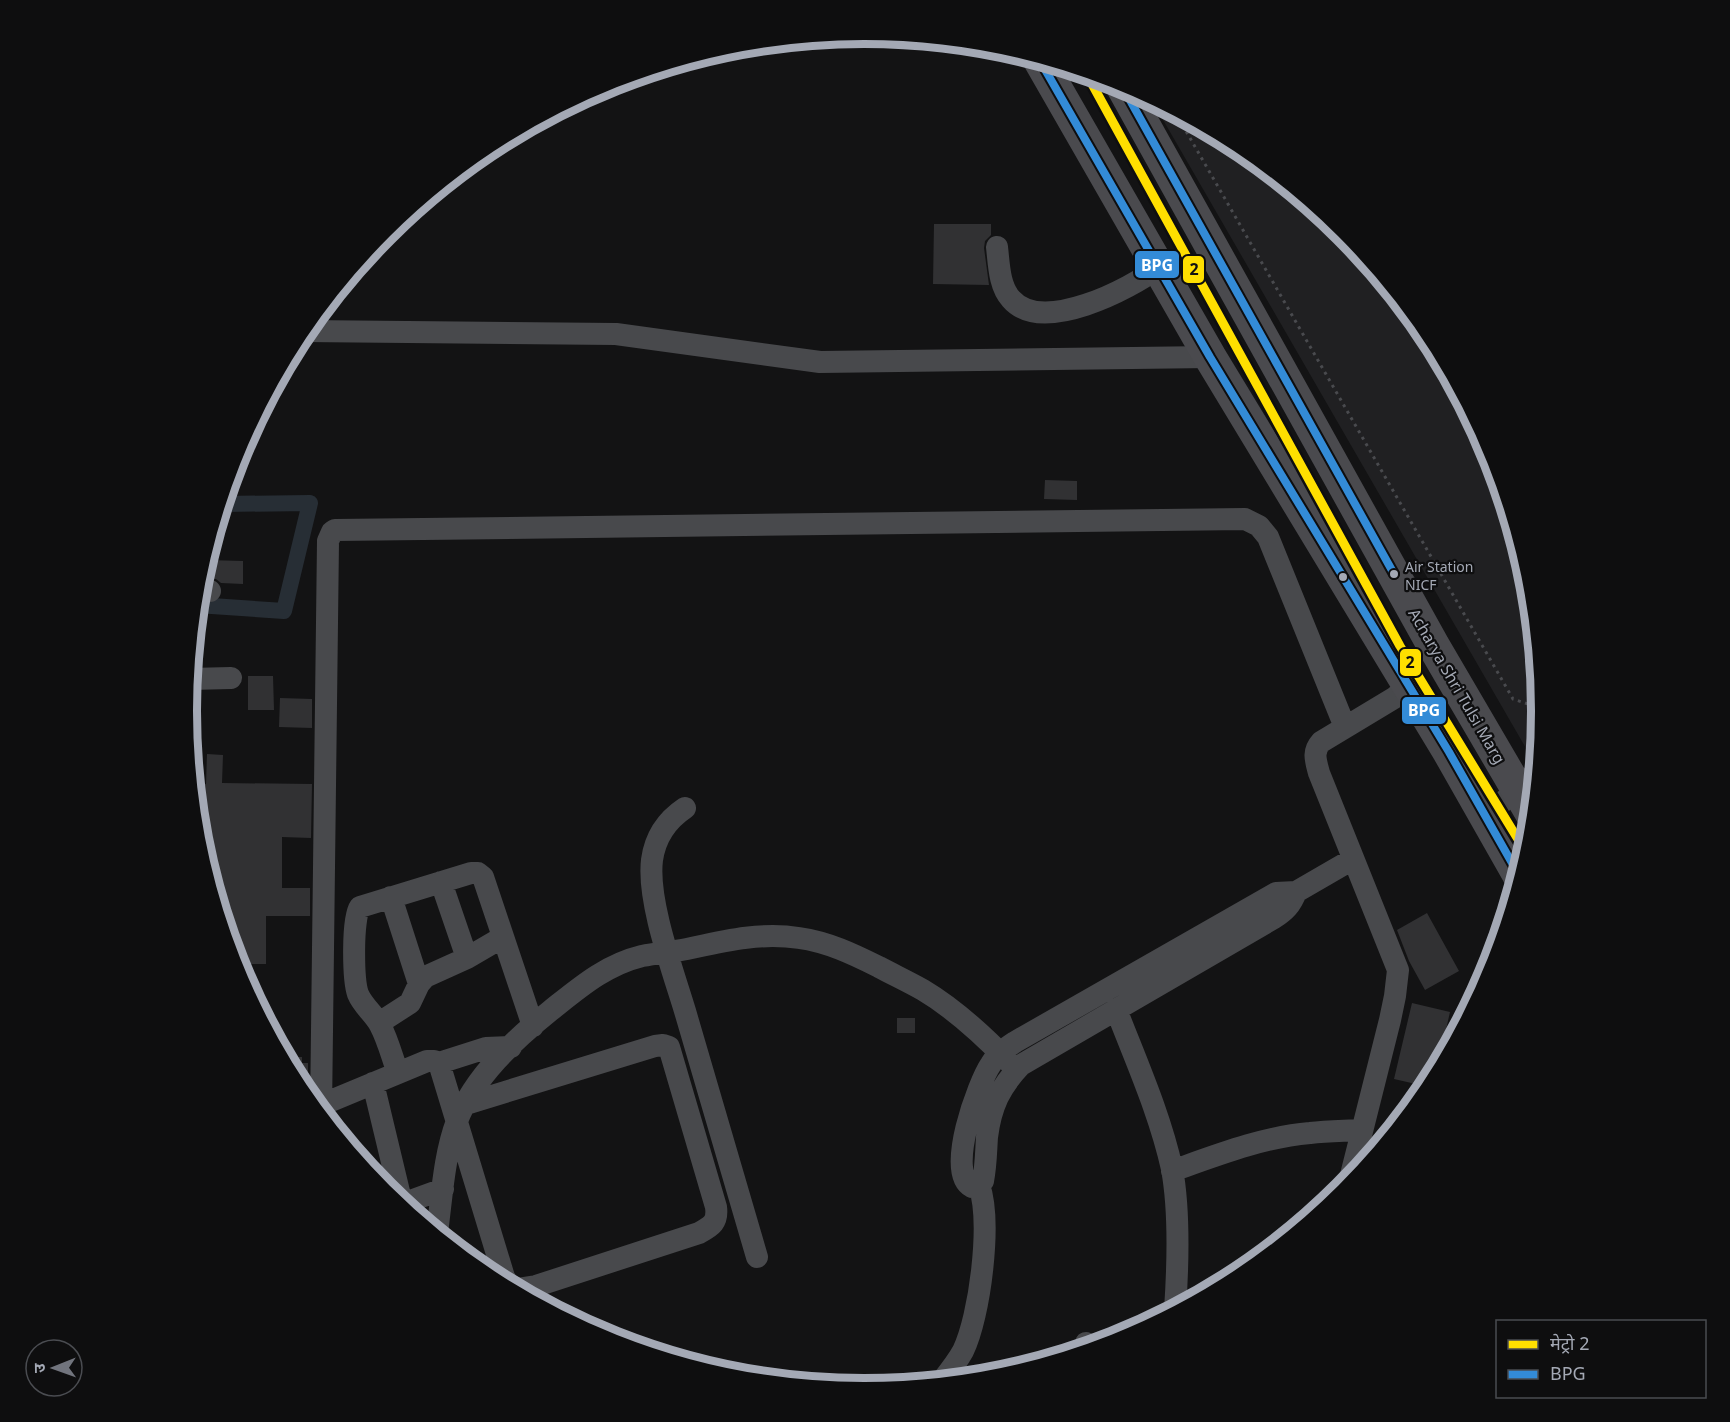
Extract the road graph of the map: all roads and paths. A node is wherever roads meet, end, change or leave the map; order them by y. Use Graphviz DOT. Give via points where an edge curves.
graph roads {
  1 [pos="1045,68"];
  2 [pos="1129,98"];
  3 [pos="1182,124"];
  4 [pos="997,247"];
  5 [pos="1158,267"];
  6 [pos="316,331"];
  7 [pos="1210,357"];
  8 [pos="231,678"];
  9 [pos="198,679"];
  10 [pos="1408,686"];
  11 [pos="1532,703"];
  12 [pos="1345,727"];
  13 [pos="1528,790"];
  14 [pos="1527,793"];
  15 [pos="686,808"];
  16 [pos="1484,816"];
  17 [pos="1353,859"];
  18 [pos="1514,867"];
  19 [pos="441,882"];
  20 [pos="1296,892"];
  21 [pos="391,897"];
  22 [pos="503,937"];
  23 [pos="666,952"];
  24 [pos="467,958"];
  25 [pos="419,984"];
  26 [pos="1116,1009"];
  27 [pos="379,1023"];
  28 [pos="533,1026"];
  29 [pos="511,1047"];
  30 [pos="1000,1052"];
  31 [pos="439,1064"];
  32 [pos="1016,1069"];
  33 [pos="398,1073"];
  34 [pos="373,1083"];
  35 [pos="321,1098"];
  36 [pos="327,1105"];
  37 [pos="462,1112"];
  38 [pos="1361,1130"];
  39 [pos="1353,1166"];
  40 [pos="1172,1171"];
  41 [pos="979,1185"];
  42 [pos="398,1188"];
  43 [pos="443,1189"];
  44 [pos="412,1200"];
  45 [pos="438,1224"];
  46 [pos="758,1257"];
  47 [pos="503,1271"];
  48 [pos="529,1288"];
  49 [pos="1175,1302"];
  50 [pos="959,1371"];
  1 -- 5 [label="highway"];
  2 -- 13 [label="highway, Acharya Shri Tulsi Marg" via="1433,645"];
  3 -- 11 [label="path" via="1513,699"];
  4 -- 5 [label="street" via="1003,285 1018,306 1029,310 1054,312 1084,306"];
  5 -- 7 [label="highway"];
  6 -- 7 [label="street" via="616,334 820,362"];
  7 -- 10 [label="highway"];
  8 -- 9 [label="street"];
  10 -- 12 [label="street"];
  10 -- 16 [label="highway"];
  12 -- 17 [label="street" via="1316,747 1315,758"];
  12 -- 35 [label="street" via="1268,537 1259,526 1245,519 334,530 328,553"];
  14 -- 16 [label="street"];
  15 -- 23 [label="street" via="661,832 652,861 652,888"];
  16 -- 18 [label="highway"];
  17 -- 20 [label="street"];
  17 -- 38 [label="street" via="1398,970 1390,1020"];
  19 -- 21 [label="street"];
  19 -- 22 [label="street" via="471,873 483,877"];
  19 -- 24 [label="street"];
  20 -- 26 [label="street" via="1285,912"];
  20 -- 30 [label="street" via="1276,893"];
  21 -- 25 [label="street"];
  21 -- 27 [label="street" via="360,907 356,918 357,992"];
  22 -- 24 [label="street"];
  22 -- 28 [label="street"];
  23 -- 28 [label="street" via="604,969"];
  23 -- 30 [label="street" via="757,936 823,943 924,991"];
  23 -- 46 [label="street"];
  24 -- 25 [label="street" via="436,971"];
  25 -- 27 [label="street" via="411,1003"];
  26 -- 32 [label="street"];
  26 -- 40 [label="street" via="1160,1122"];
  27 -- 33 [label="street"];
  28 -- 29 [label="street"];
  29 -- 31 [label="street" via="486,1048"];
  29 -- 37 [label="street" via="485,1074"];
  30 -- 32 [label="street"];
  30 -- 41 [label="street" via="978,1093 962,1149 965,1181 972,1187"];
  31 -- 33 [label="street" via="427,1061"];
  31 -- 37 [label="street"];
  32 -- 41 [label="street" via="999,1092"];
  33 -- 34 [label="street"];
  34 -- 36 [label="street"];
  34 -- 42 [label="street"];
  37 -- 43 [label="street" via="452,1139"];
  37 -- 47 [label="street"];
  37 -- 48 [label="street" via="656,1046 669,1047 716,1207 715,1222 699,1233"];
  38 -- 39 [label="street"];
  38 -- 40 [label="street" via="1279,1138"];
  40 -- 49 [label="street" via="1177,1214"];
  41 -- 50 [label="street" via="984,1208 983,1261"];
  43 -- 44 [label="street"];
  43 -- 45 [label="street"];
}
